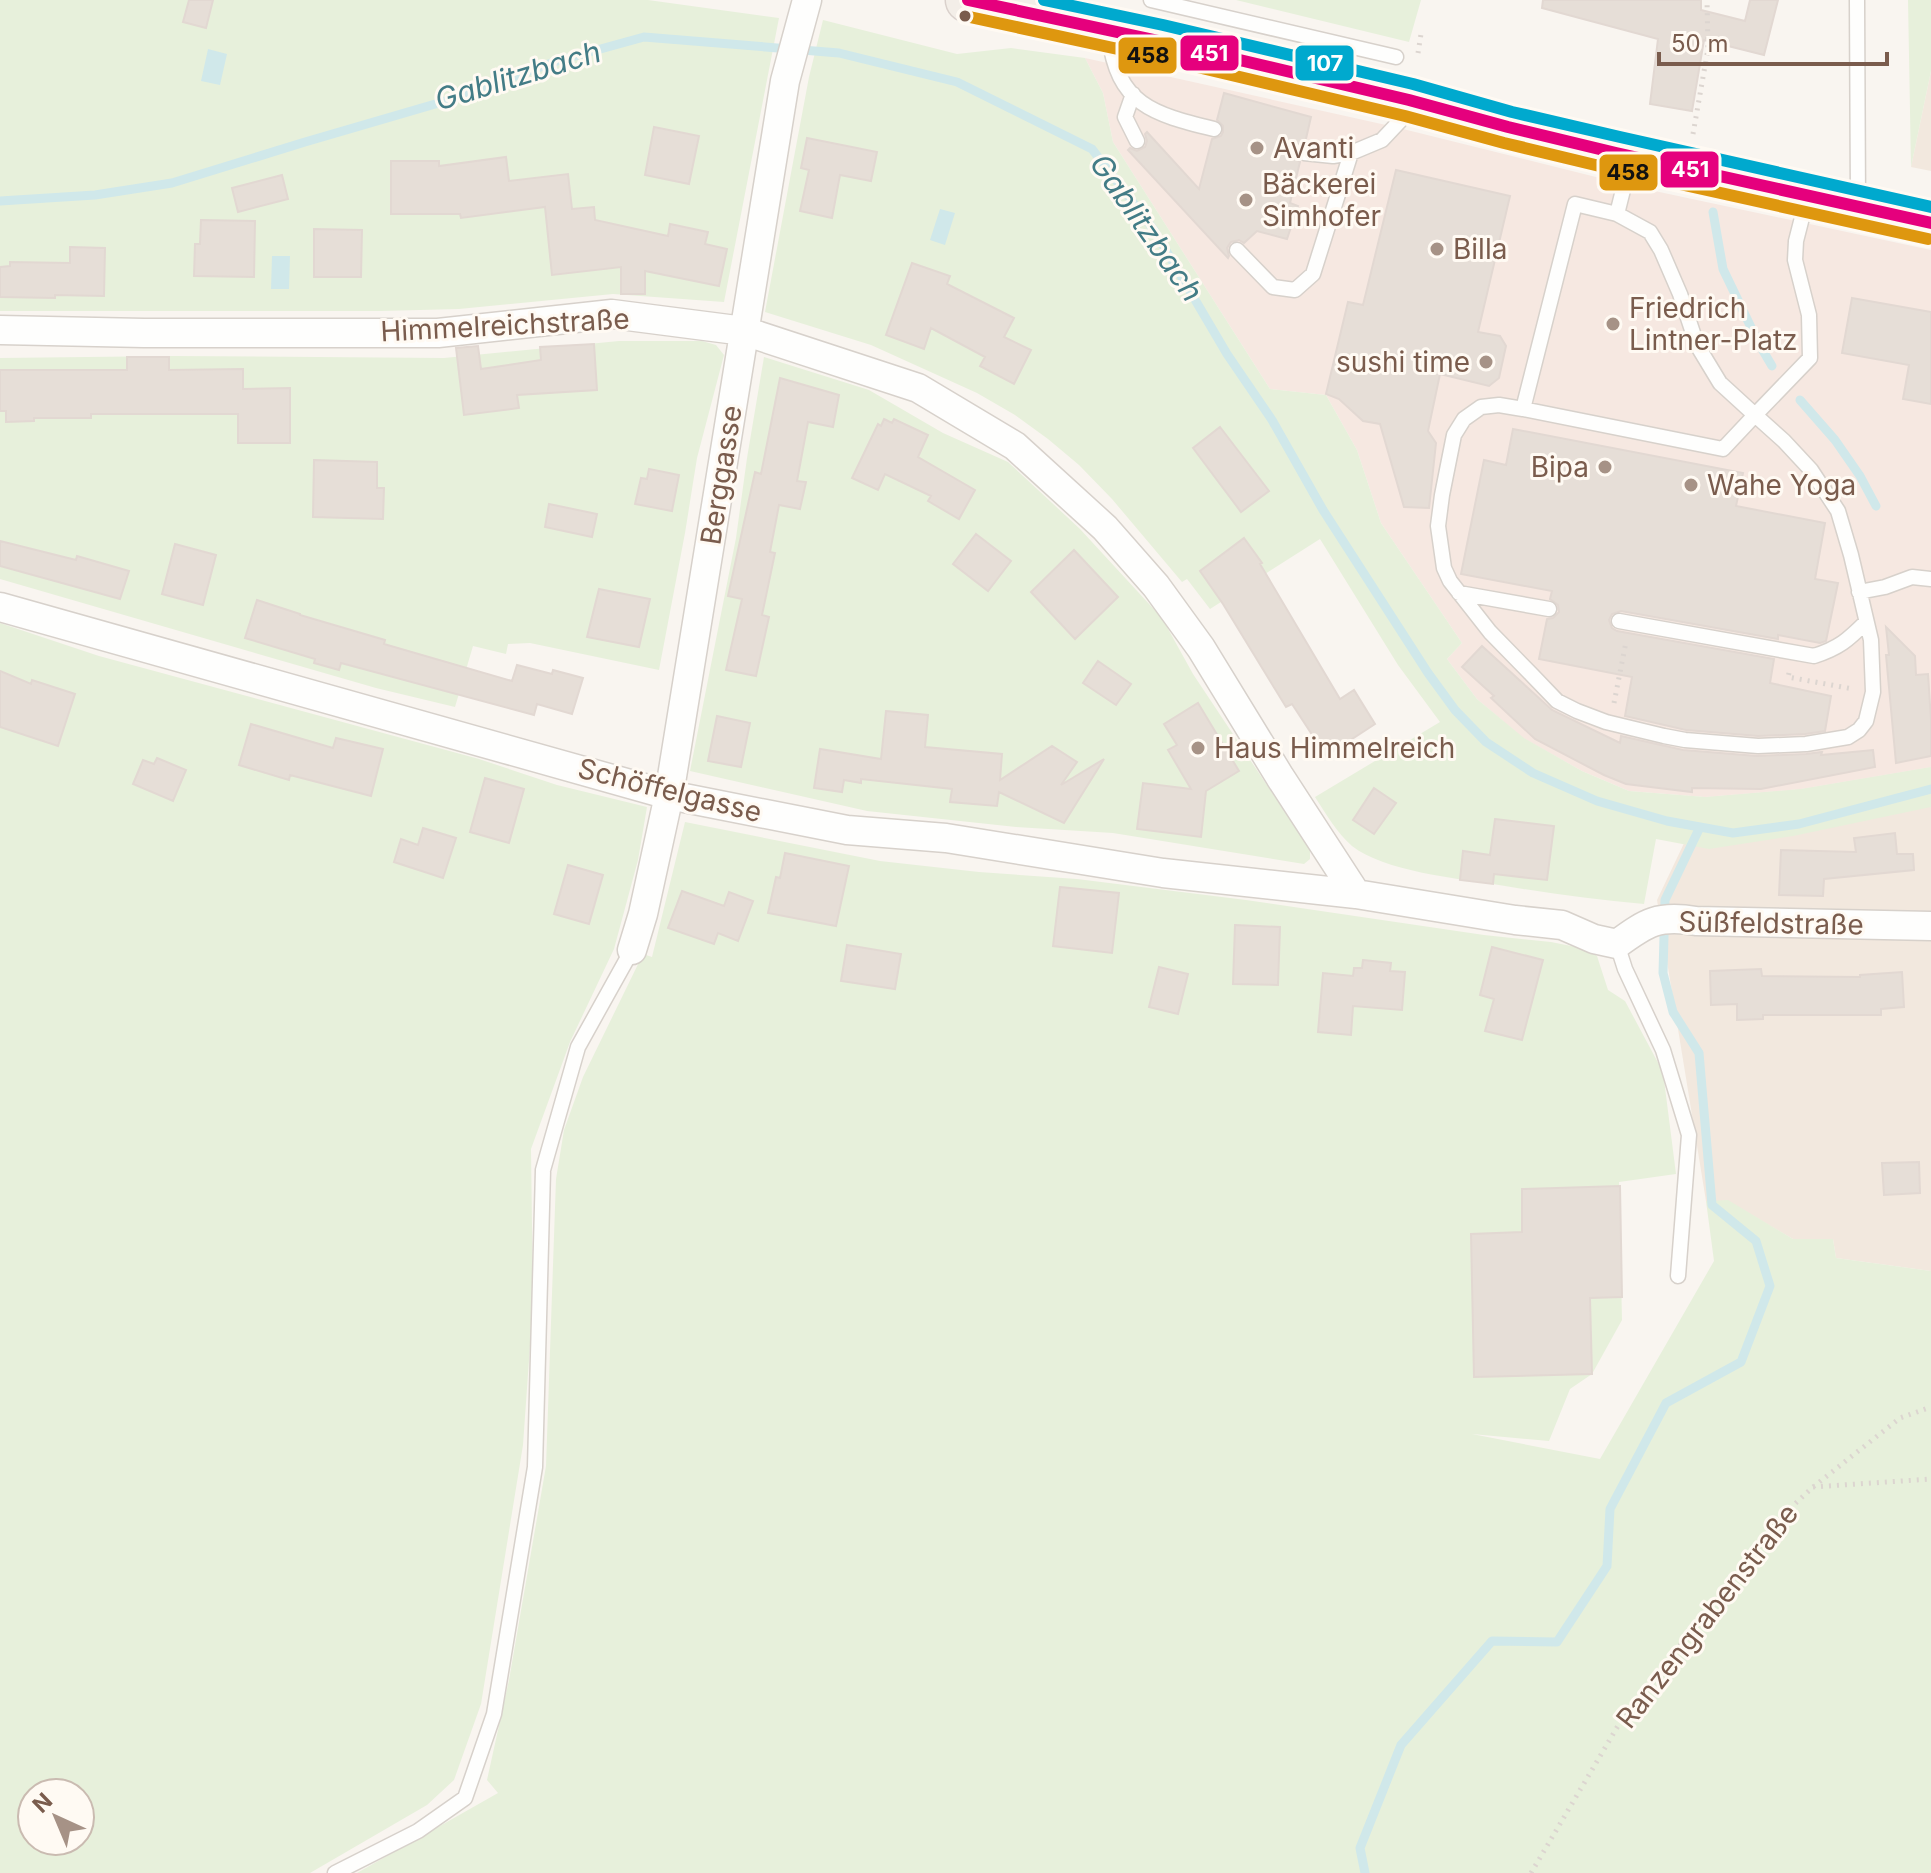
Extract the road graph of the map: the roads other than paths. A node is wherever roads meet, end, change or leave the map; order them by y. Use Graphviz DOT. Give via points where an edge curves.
graph roads {
  1 [pos="807,0"];
  2 [pos="968,0"];
  3 [pos="1151,0"];
  4 [pos="1857,0"];
  5 [pos="1109,30"];
  6 [pos="1396,57"];
  7 [pos="1133,94"];
  8 [pos="1409,100"];
  9 [pos="1214,129"];
  10 [pos="1137,141"];
  11 [pos="1304,153"];
  12 [pos="1351,153"];
  13 [pos="1616,153"];
  14 [pos="1808,197"];
  15 [pos="1858,207"];
  16 [pos="1617,214"];
  17 [pos="1931,223"];
  18 [pos="1237,250"];
  19 [pos="0,330"];
  20 [pos="744,331"];
  21 [pos="1523,409"];
  22 [pos="1755,415"];
  23 [pos="1931,579"];
  24 [pos="1859,592"];
  25 [pos="1459,593"];
  26 [pos="0,607"];
  27 [pos="1549,609"];
  28 [pos="1624,622"];
  29 [pos="1866,622"];
  30 [pos="669,795"];
  31 [pos="1356,894"];
  32 [pos="1931,926"];
  33 [pos="1617,944"];
  34 [pos="632,950"];
  35 [pos="1678,1276"];
  36 [pos="335,1873"];
  1 -- 20 [label="street, Berggasse" via="785,81"];
  2 -- 5 [label="main road"];
  3 -- 6 [label="lane"];
  4 -- 15 [label="lane"];
  5 -- 7 [label="lane" via="1111,54"];
  5 -- 8 [label="main road"];
  7 -- 9 [label="lane" via="1173,119"];
  7 -- 10 [label="lane" via="1125,117"];
  8 -- 12 [label="lane" via="1399,122 1382,140"];
  8 -- 13 [label="main road"];
  11 -- 12 [label="lane"];
  12 -- 18 [label="lane" via="1313,274 1295,290 1273,287"];
  13 -- 14 [label="main road"];
  13 -- 16 [label="lane" via="1624,186"];
  14 -- 15 [label="main road"];
  14 -- 22 [label="lane" via="1795,260 1809,315 1810,358"];
  15 -- 17 [label="main road"];
  16 -- 21 [label="lane" via="1575,204"];
  16 -- 22 [label="lane" via="1650,232 1697,345 1720,383"];
  19 -- 20 [label="street, Himmelreichstraße" via="438,333 612,314"];
  20 -- 30 [label="street, Berggasse"];
  20 -- 31 [label="street, Himmelreichstraße" via="918,388 1015,446 1105,528 1201,648"];
  21 -- 22 [label="lane" via="1723,449"];
  21 -- 25 [label="lane" via="1481,407 1454,435 1438,526 1444,568"];
  22 -- 24 [label="lane" via="1811,470 1838,511"];
  23 -- 24 [label="lane" via="1912,577"];
  24 -- 29 [label="lane"];
  25 -- 27 [label="lane"];
  25 -- 29 [label="lane" via="1557,701 1637,731 1758,746 1806,744 1859,730 1873,692"];
  26 -- 30 [label="street, Schöffelgasse"];
  28 -- 29 [label="lane" via="1814,656 1844,643"];
  30 -- 31 [label="street, Schöffelgasse" via="847,830 946,838 1163,873"];
  30 -- 34 [label="street, Berggasse"];
  31 -- 33 [label="street" via="1562,925"];
  32 -- 33 [label="street, Süßfeldstraße" via="1666,920 1644,925"];
  33 -- 35 [label="lane" via="1663,1050 1689,1135"];
  34 -- 36 [label="lane" via="578,1047 543,1170 535,1467 494,1714 465,1798 418,1831"];
}
